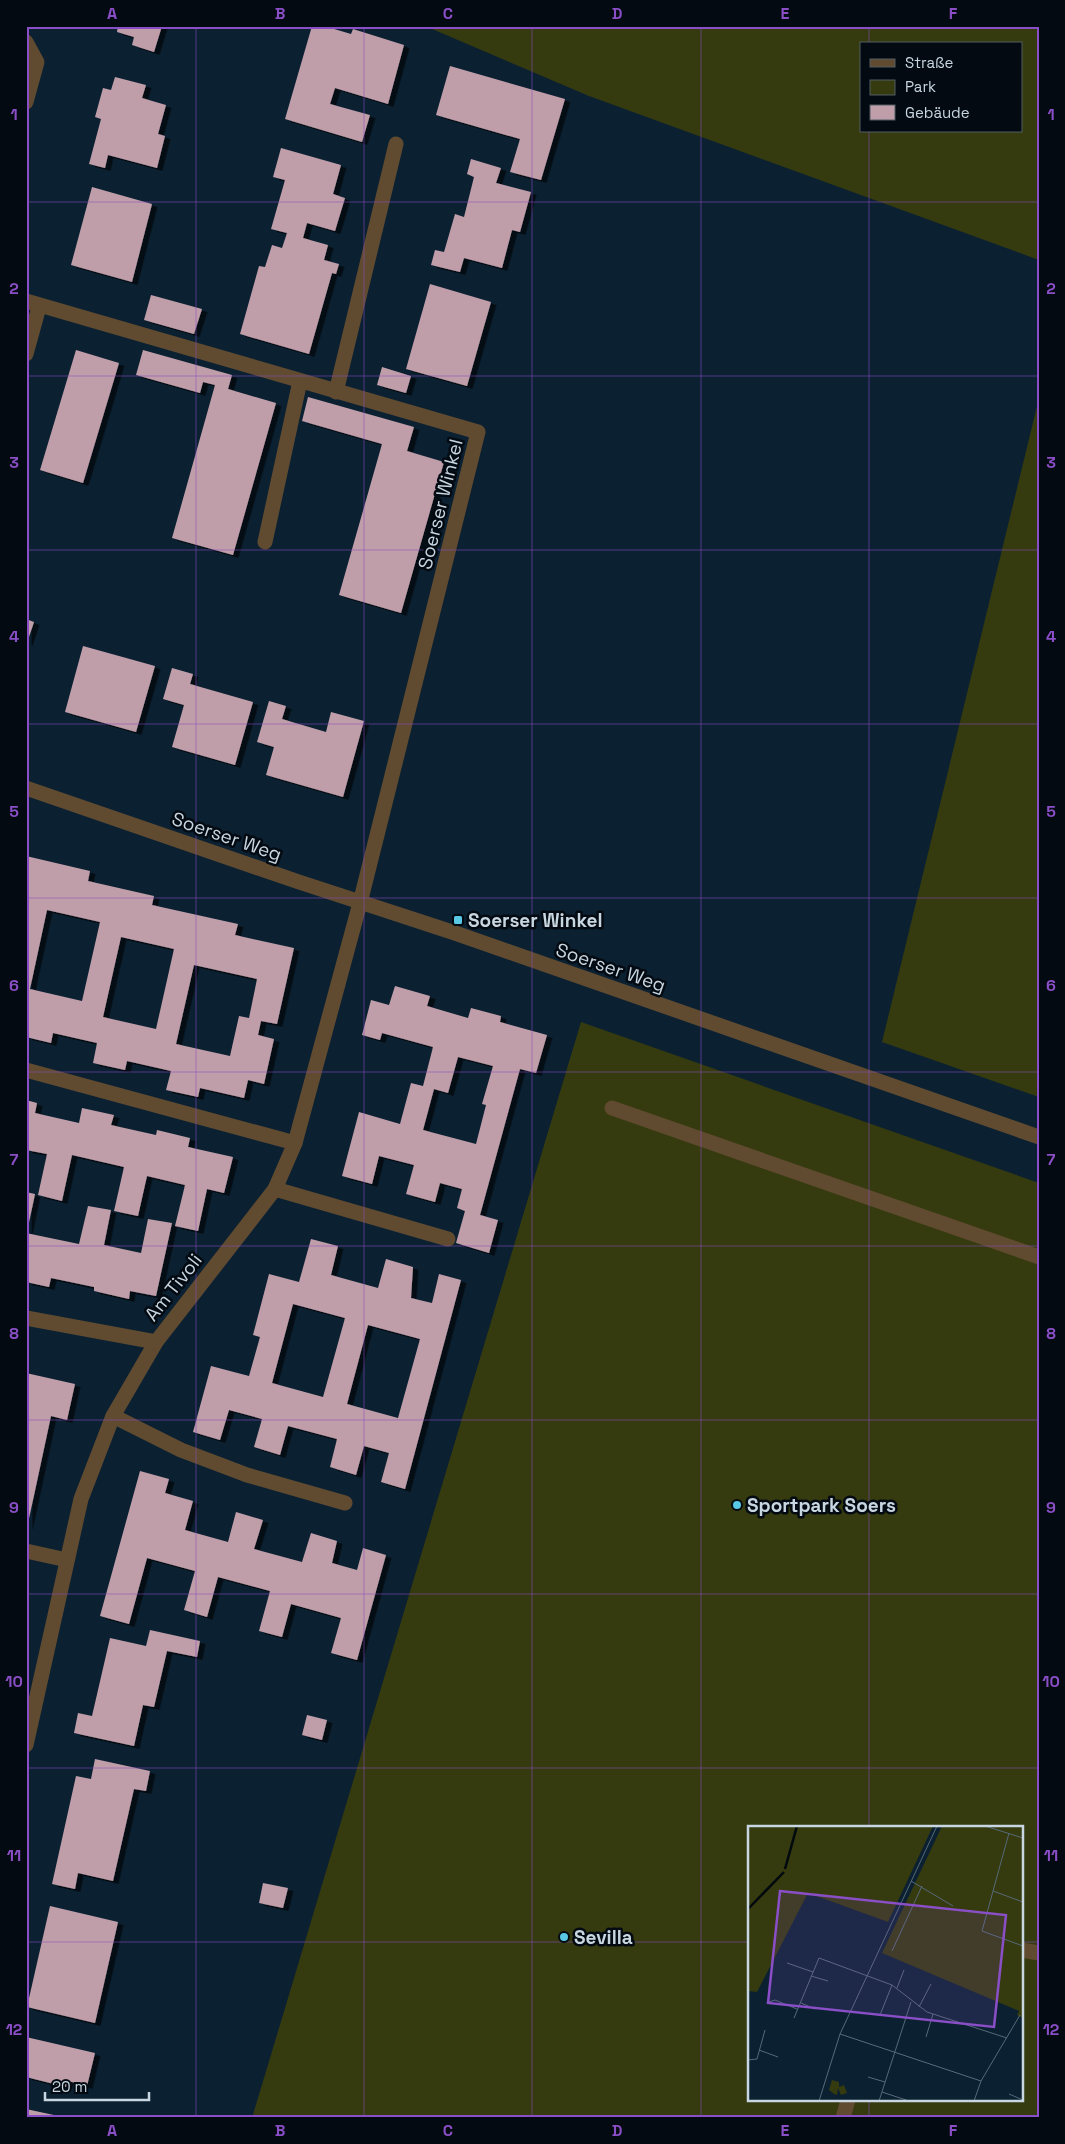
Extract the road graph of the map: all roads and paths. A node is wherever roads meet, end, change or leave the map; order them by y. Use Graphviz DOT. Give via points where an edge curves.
graph roads {
  1 [pos="26,42"];
  2 [pos="26,102"];
  3 [pos="396,144"];
  4 [pos="33,304"];
  5 [pos="26,354"];
  6 [pos="300,381"];
  7 [pos="336,392"];
  8 [pos="265,542"];
  9 [pos="26,788"];
  10 [pos="360,903"];
  11 [pos="26,1070"];
  12 [pos="612,1108"];
  13 [pos="1039,1136"];
  14 [pos="295,1143"];
  15 [pos="275,1189"];
  16 [pos="448,1239"];
  17 [pos="1039,1257"];
  18 [pos="26,1318"];
  19 [pos="156,1342"];
  20 [pos="113,1416"];
  21 [pos="345,1503"];
  22 [pos="26,1551"];
  23 [pos="68,1560"];
  24 [pos="26,1745"];
  25 [pos="1022,1950"];
  26 [pos="1039,1953"];
  27 [pos="847,2102"];
  28 [pos="843,2118"];
  1 -- 2 [label="street" via="37,62"];
  3 -- 7 [label="street"];
  4 -- 5 [label="street, Soerser Winkel"];
  4 -- 6 [label="street, Soerser Winkel"];
  6 -- 7 [label="street, Soerser Winkel"];
  6 -- 8 [label="street"];
  7 -- 10 [label="street, Soerser Winkel" via="478,432"];
  9 -- 10 [label="street, Soerser Weg"];
  10 -- 13 [label="street, Soerser Weg"];
  10 -- 14 [label="street, Am Tivoli"];
  11 -- 14 [label="street"];
  12 -- 17 [label="street"];
  14 -- 15 [label="street, Am Tivoli"];
  15 -- 16 [label="street"];
  15 -- 19 [label="street, Am Tivoli"];
  18 -- 19 [label="street"];
  19 -- 20 [label="street, Am Tivoli"];
  20 -- 21 [label="street" via="181,1450 246,1475"];
  20 -- 23 [label="street, Am Tivoli" via="81,1499"];
  22 -- 23 [label="street"];
  23 -- 24 [label="street, Am Tivoli"];
  25 -- 26 [label="street"];
  27 -- 28 [label="street"];
}
